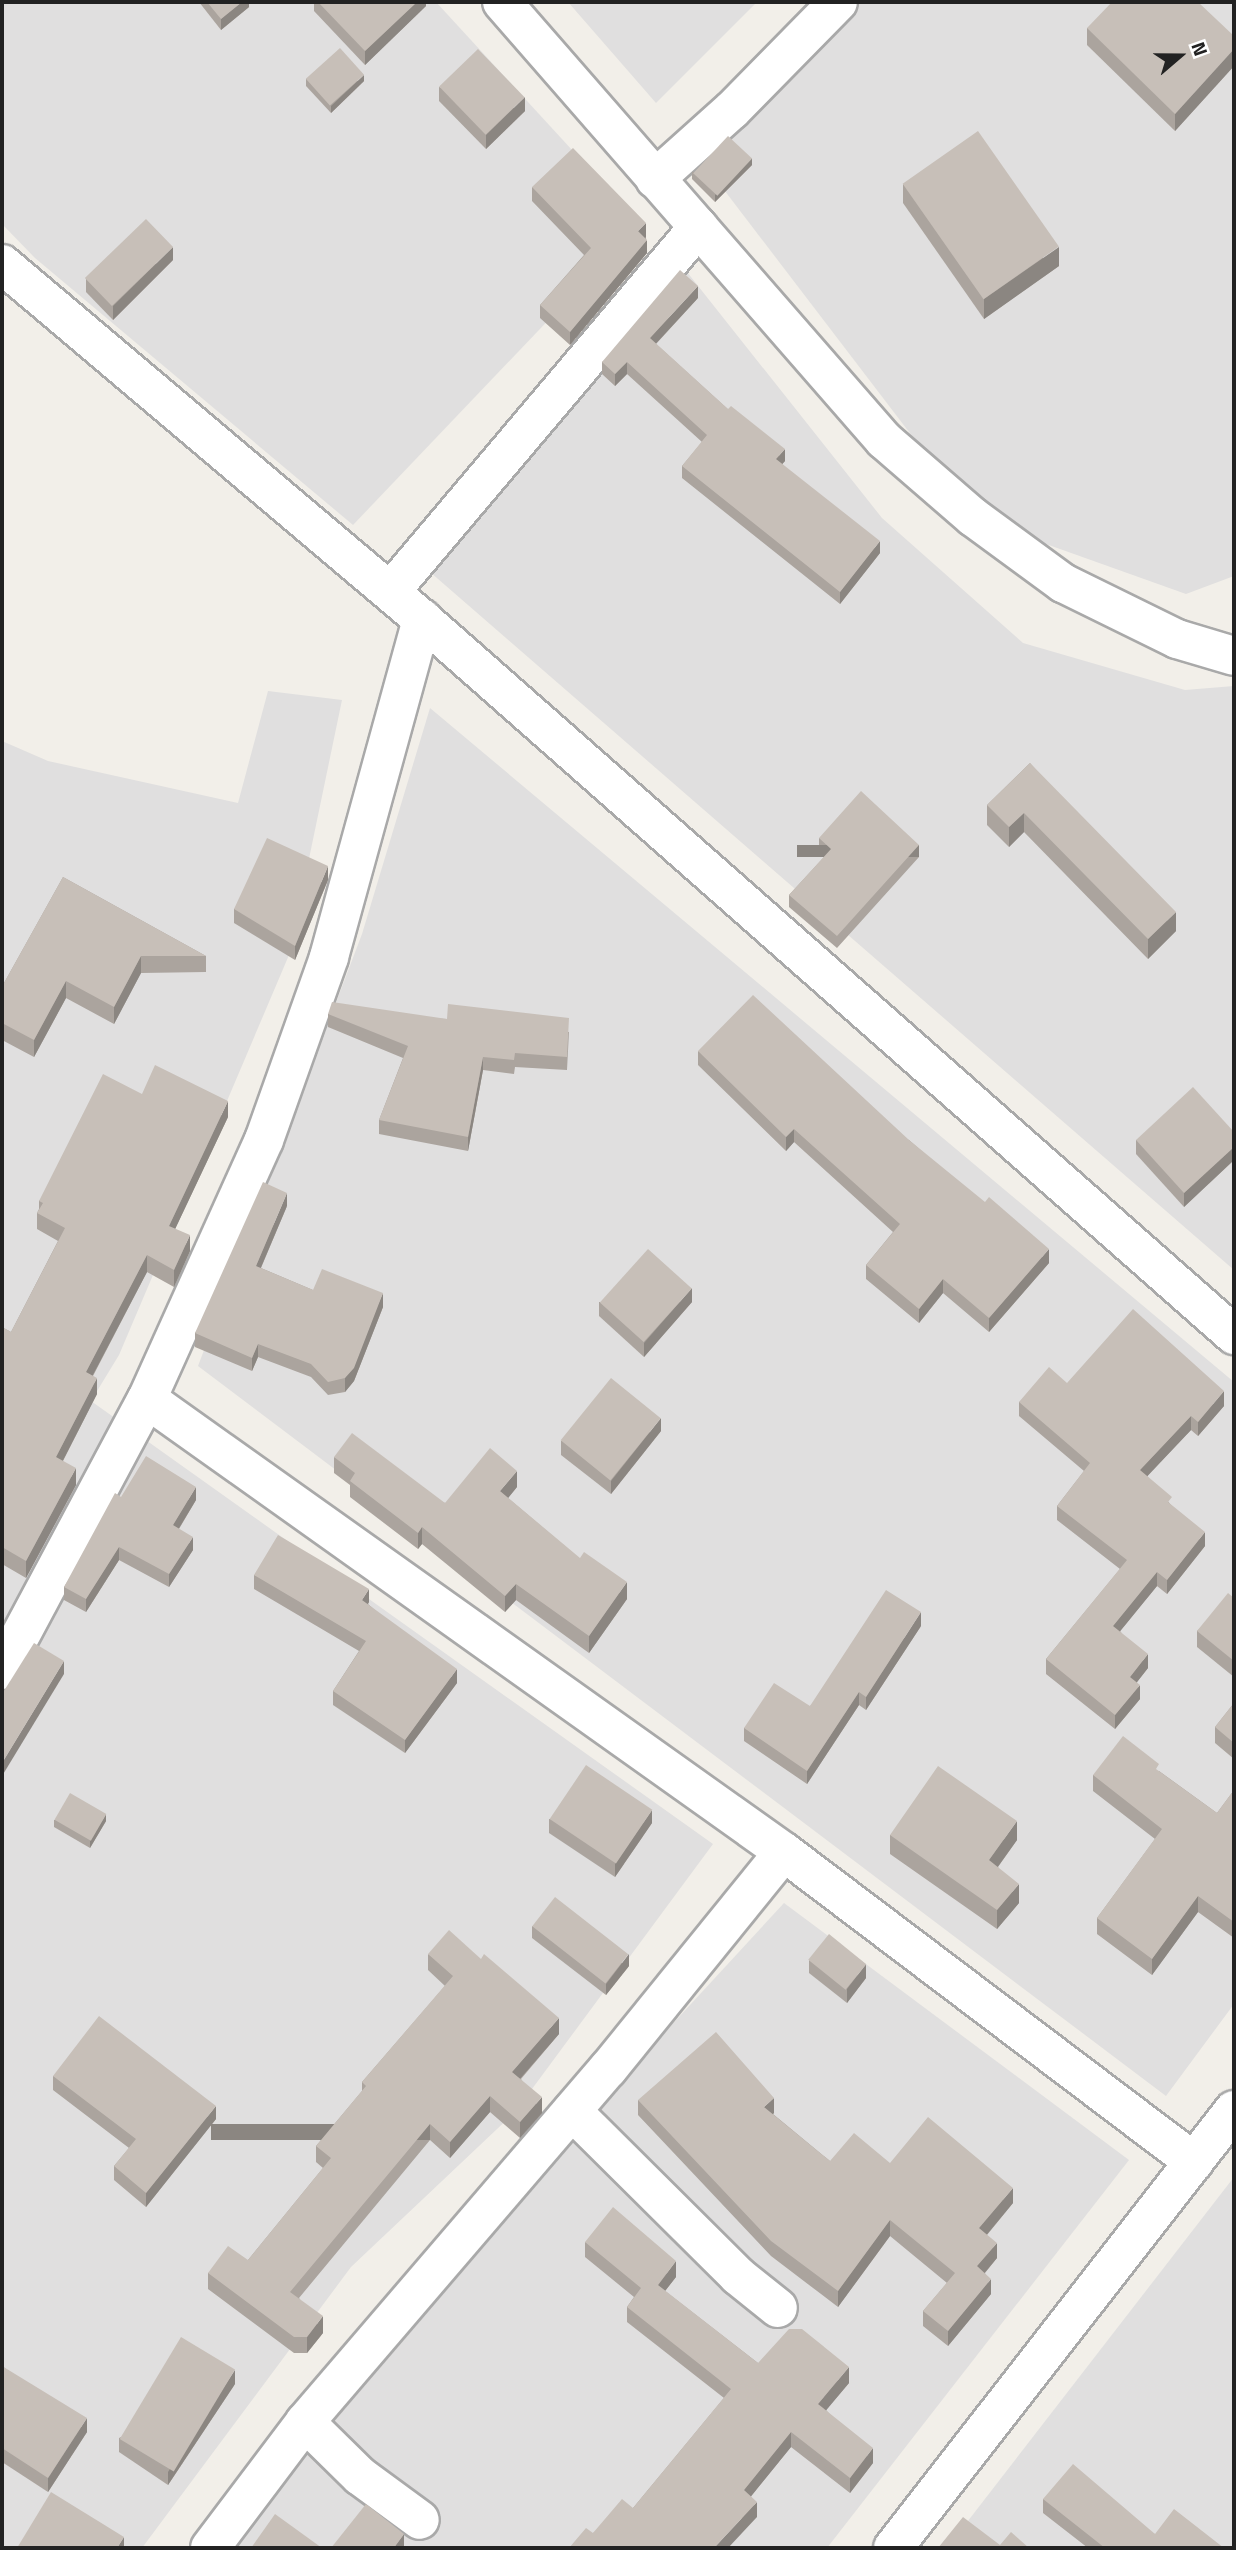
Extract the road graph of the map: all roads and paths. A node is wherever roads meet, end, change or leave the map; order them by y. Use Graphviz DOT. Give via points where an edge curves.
graph roads {
  1 [pos="502,2"];
  2 [pos="838,2"];
  3 [pos="655,179"];
  4 [pos="698,227"];
  5 [pos="2,264"];
  6 [pos="390,592"];
  7 [pos="422,619"];
  8 [pos="1234,656"];
  9 [pos="1234,1335"];
  10 [pos="147,1399"];
  11 [pos="2,1670"];
  12 [pos="784,1852"];
  13 [pos="1234,2110"];
  14 [pos="572,2111"];
  15 [pos="1194,2162"];
  16 [pos="778,2308"];
  17 [pos="305,2422"];
  18 [pos="419,2520"];
  19 [pos="210,2548"];
  20 [pos="893,2548"];
  1 -- 3 [label="street"];
  2 -- 3 [label="street" via="732,110"];
  3 -- 4 [label="street"];
  4 -- 6 [label="street"];
  4 -- 8 [label="street" via="884,440 973,517 1063,583 1177,639"];
  5 -- 6 [label="street"];
  6 -- 7 [label="street"];
  7 -- 9 [label="street"];
  7 -- 10 [label="street" via="319,984 264,1140"];
  10 -- 11 [label="street"];
  10 -- 12 [label="street"];
  12 -- 14 [label="street"];
  12 -- 15 [label="street"];
  13 -- 15 [label="street"];
  14 -- 16 [label="street" via="738,2276"];
  14 -- 17 [label="street"];
  15 -- 20 [label="street"];
  17 -- 18 [label="street" via="360,2476"];
  17 -- 19 [label="street"];
}
